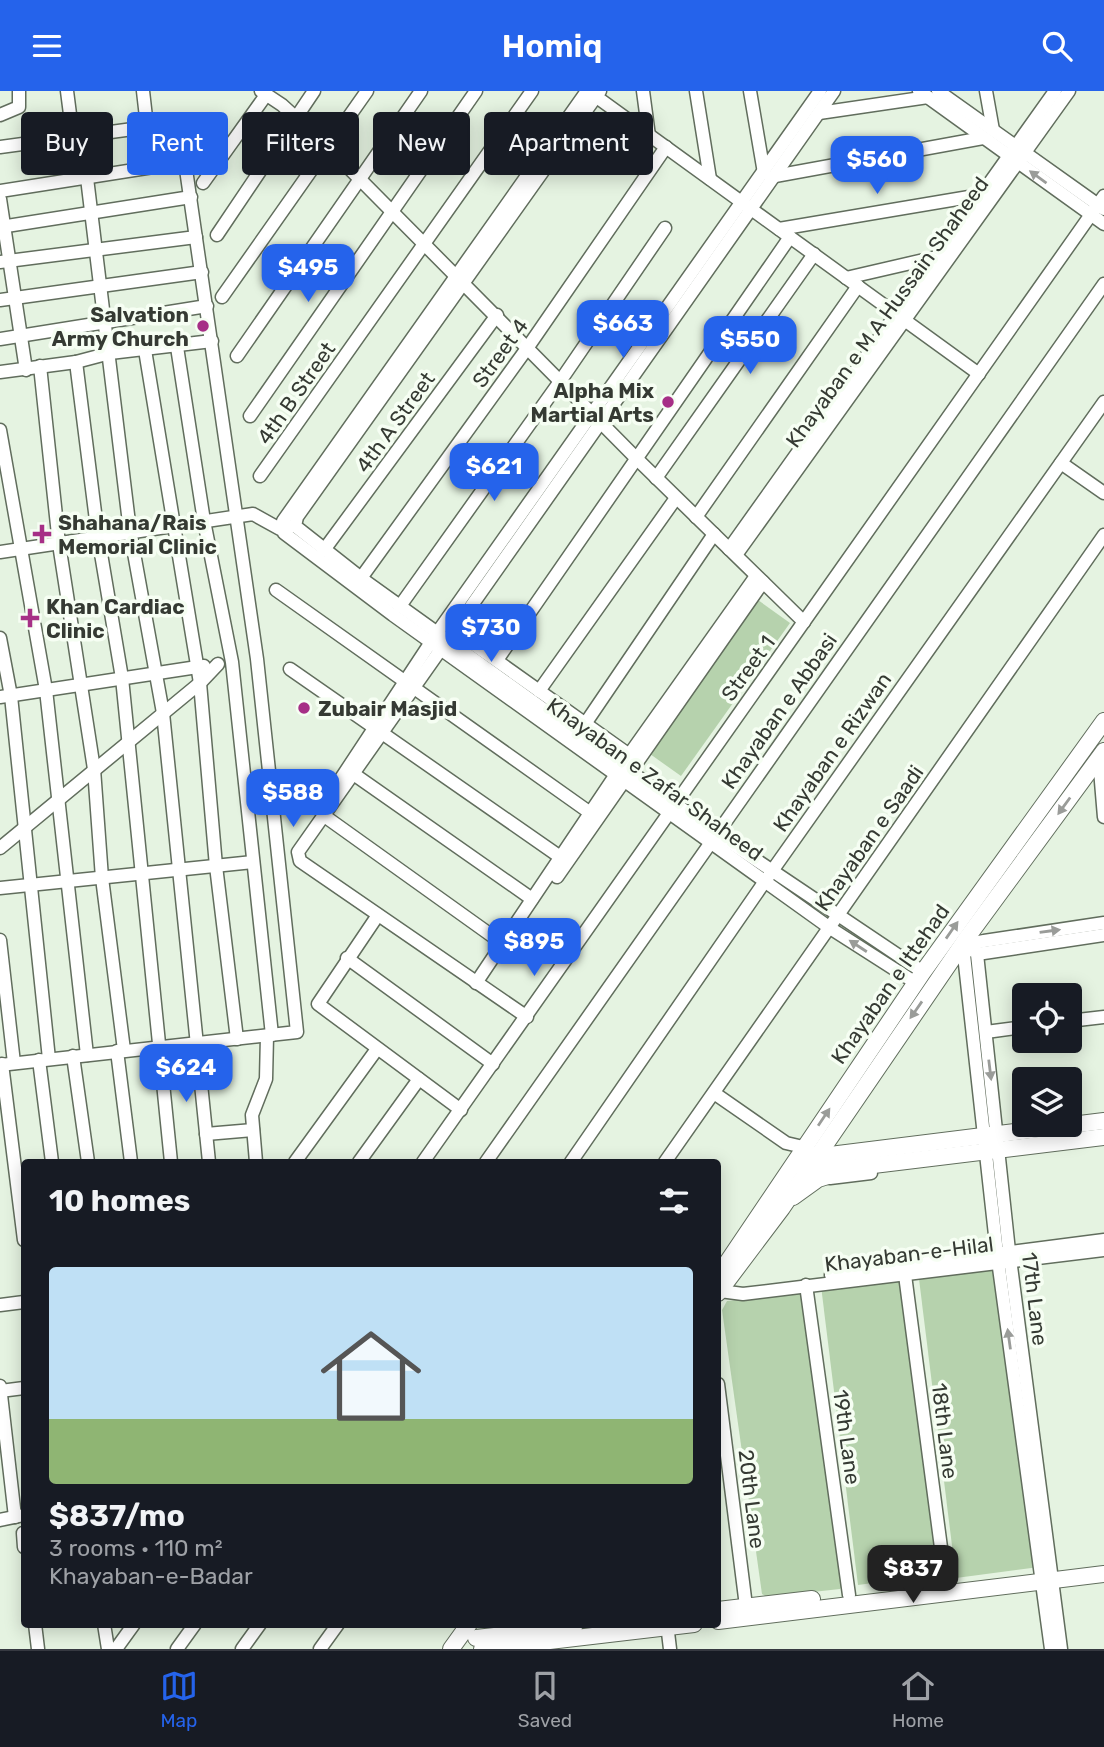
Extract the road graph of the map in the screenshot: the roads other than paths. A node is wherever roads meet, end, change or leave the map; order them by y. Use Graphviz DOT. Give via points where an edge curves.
graph roads {
  1 [pos="19,91"];
  2 [pos="67,91"];
  3 [pos="142,91"];
  4 [pos="314,91"];
  5 [pos="367,91"];
  6 [pos="421,91"];
  7 [pos="476,91"];
  8 [pos="532,91"];
  9 [pos="643,91"];
  10 [pos="696,91"];
  11 [pos="750,91"];
  12 [pos="805,91"];
  13 [pos="821,91"];
  14 [pos="834,91"];
  15 [pos="986,91"];
  16 [pos="1040,91"];
  17 [pos="1055,91"];
  18 [pos="1069,91"];
  19 [pos="268,92"];
  20 [pos="593,92"];
  21 [pos="928,93"];
  22 [pos="1044,107"];
  23 [pos="813,110"];
  24 [pos="70,112"];
  25 [pos="145,112"];
  26 [pos="290,112"];
  27 [pos="299,112"];
  28 [pos="352,112"];
  29 [pos="618,112"];
  30 [pos="646,112"];
  31 [pos="0,115"];
  32 [pos="988,134"];
  33 [pos="653,139"];
  34 [pos="21,144"];
  35 [pos="0,147"];
  36 [pos="666,148"];
  37 [pos="1017,155"];
  38 [pos="127,171"];
  39 [pos="769,174"];
  40 [pos="187,175"];
  41 [pos="257,175"];
  42 [pos="308,175"];
  43 [pos="355,175"];
  44 [pos="87,177"];
  45 [pos="359,179"];
  46 [pos="710,179"];
  47 [pos="203,183"];
  48 [pos="0,191"];
  49 [pos="981,195"];
  50 [pos="191,197"];
  51 [pos="0,199"];
  52 [pos="747,206"];
  53 [pos="91,210"];
  54 [pos="1099,210"];
  55 [pos="392,212"];
  56 [pos="2,226"];
  57 [pos="665,228"];
  58 [pos="779,229"];
  59 [pos="217,235"];
  60 [pos="196,237"];
  61 [pos="790,237"];
  62 [pos="425,244"];
  63 [pos="96,248"];
  64 [pos="814,254"];
  65 [pos="937,257"];
  66 [pos="5,261"];
  67 [pos="202,272"];
  68 [pos="846,278"];
  69 [pos="460,279"];
  70 [pos="1104,284"];
  71 [pos="101,285"];
  72 [pos="858,286"];
  73 [pos="222,297"];
  74 [pos="15,298"];
  75 [pos="0,300"];
  76 [pos="207,306"];
  77 [pos="496,315"];
  78 [pos="900,317"];
  79 [pos="106,322"];
  80 [pos="21,336"];
  81 [pos="0,339"];
  82 [pos="212,341"];
  83 [pos="177,347"];
  84 [pos="528,347"];
  85 [pos="145,351"];
  86 [pos="110,353"];
  87 [pos="237,356"];
  88 [pos="76,362"];
  89 [pos="40,366"];
  90 [pos="26,370"];
  91 [pos="0,372"];
  92 [pos="979,374"];
  93 [pos="561,380"];
  94 [pos="1104,403"];
  95 [pos="250,416"];
  96 [pos="596,416"];
  97 [pos="0,430"];
  98 [pos="636,458"];
  99 [pos="1061,463"];
  100 [pos="260,476"];
  101 [pos="656,478"];
  102 [pos="1104,493"];
  103 [pos="676,498"];
  104 [pos="235,516"];
  105 [pos="696,517"];
  106 [pos="204,521"];
  107 [pos="176,525"];
  108 [pos="287,525"];
  109 [pos="130,531"];
  110 [pos="713,534"];
  111 [pos="1104,535"];
  112 [pos="98,536"];
  113 [pos="59,544"];
  114 [pos="22,550"];
  115 [pos="324,550"];
  116 [pos="0,552"];
  117 [pos="732,552"];
  118 [pos="361,578"];
  119 [pos="760,579"];
  120 [pos="276,590"];
  121 [pos="400,606"];
  122 [pos="804,622"];
  123 [pos="0,638"];
  124 [pos="441,639"];
  125 [pos="257,659"];
  126 [pos="497,660"];
  127 [pos="232,662"];
  128 [pos="218,664"];
  129 [pos="198,667"];
  130 [pos="290,669"];
  131 [pos="154,673"];
  132 [pos="122,678"];
  133 [pos="200,683"];
  134 [pos="82,684"];
  135 [pos="410,685"];
  136 [pos="46,690"];
  137 [pos="540,691"];
  138 [pos="5,697"];
  139 [pos="163,713"];
  140 [pos="1104,721"];
  141 [pos="585,724"];
  142 [pos="380,730"];
  143 [pos="128,742"];
  144 [pos="1102,754"];
  145 [pos="627,767"];
  146 [pos="94,769"];
  147 [pos="355,775"];
  148 [pos="58,799"];
  149 [pos="332,803"];
  150 [pos="675,809"];
  151 [pos="323,815"];
  152 [pos="594,816"];
  153 [pos="1104,817"];
  154 [pos="25,827"];
  155 [pos="711,836"];
  156 [pos="0,848"];
  157 [pos="564,859"];
  158 [pos="253,862"];
  159 [pos="216,866"];
  160 [pos="178,870"];
  161 [pos="143,873"];
  162 [pos="769,876"];
  163 [pos="102,878"];
  164 [pos="68,881"];
  165 [pos="32,885"];
  166 [pos="0,888"];
  167 [pos="532,899"];
  168 [pos="378,915"];
  169 [pos="833,923"];
  170 [pos="1104,923"];
  171 [pos="1104,935"];
  172 [pos="0,940"];
  173 [pos="502,943"];
  174 [pos="968,951"];
  175 [pos="347,958"];
  176 [pos="919,977"];
  177 [pos="478,985"];
  178 [pos="527,1017"];
  179 [pos="1104,1017"];
  180 [pos="1082,1020"];
  181 [pos="1012,1029"];
  182 [pos="986,1032"];
  183 [pos="269,1036"];
  184 [pos="237,1039"];
  185 [pos="195,1042"];
  186 [pos="159,1046"];
  187 [pos="377,1049"];
  188 [pos="120,1051"];
  189 [pos="87,1055"];
  190 [pos="73,1056"];
  191 [pos="44,1060"];
  192 [pos="5,1064"];
  193 [pos="493,1064"];
  194 [pos="419,1079"];
  195 [pos="714,1093"];
  196 [pos="854,1099"];
  197 [pos="461,1109"];
  198 [pos="1104,1114"];
  199 [pos="1082,1117"];
  200 [pos="1104,1121"];
  201 [pos="253,1130"];
  202 [pos="1012,1131"];
  203 [pos="206,1134"];
  204 [pos="1104,1137"];
  205 [pos="992,1143"];
  206 [pos="1104,1145"];
  207 [pos="852,1157"];
  208 [pos="52,1159"];
  209 [pos="88,1159"];
  210 [pos="131,1159"];
  211 [pos="171,1159"];
  212 [pos="209,1159"];
  213 [pos="256,1159"];
  214 [pos="297,1159"];
  215 [pos="361,1159"];
  216 [pos="425,1159"];
  217 [pos="488,1159"];
  218 [pos="573,1159"];
  219 [pos="667,1159"];
  220 [pos="808,1162"];
  221 [pos="21,1212"];
  222 [pos="1104,1240"];
  223 [pos="1104,1250"];
  224 [pos="1004,1257"];
  225 [pos="905,1275"];
  226 [pos="721,1284"];
  227 [pos="721,1284"];
  228 [pos="721,1285"];
  229 [pos="806,1285"];
  230 [pos="721,1286"];
  231 [pos="21,1302"];
  232 [pos="0,1305"];
  233 [pos="21,1388"];
  234 [pos="0,1389"];
  235 [pos="721,1408"];
  236 [pos="20,1516"];
  237 [pos="0,1520"];
  238 [pos="1104,1564"];
  239 [pos="1104,1574"];
  240 [pos="1047,1576"];
  241 [pos="946,1588"];
  242 [pos="849,1595"];
  243 [pos="721,1611"];
  244 [pos="747,1613"];
  245 [pos="721,1621"];
  246 [pos="35,1628"];
  247 [pos="105,1628"];
  248 [pos="131,1628"];
  249 [pos="192,1628"];
  250 [pos="257,1628"];
  251 [pos="336,1628"];
  252 [pos="527,1628"];
  253 [pos="628,1628"];
  254 [pos="667,1628"];
  255 [pos="508,1629"];
  256 [pos="474,1640"];
  257 [pos="324,1648"];
  258 [pos="38,1649"];
  259 [pos="108,1649"];
  260 [pos="116,1649"];
  261 [pos="177,1649"];
  262 [pos="242,1649"];
  263 [pos="451,1649"];
  264 [pos="670,1649"];
  265 [pos="1051,1649"];
  266 [pos="1061,1649"];
  1 -- 31 [label="street" via="16,111"];
  2 -- 24 [label="street"];
  3 -- 25 [label="street"];
  4 -- 27 [label="street"];
  5 -- 28 [label="street"];
  6 -- 45 [label="street"];
  7 -- 55 [label="street"];
  8 -- 62 [label="street, 4th B Street"];
  9 -- 30 [label="street"];
  10 -- 46 [label="street"];
  11 -- 39 [label="street"];
  12 -- 23 [label="street"];
  13 -- 23 [label="street"];
  14 -- 23 [label="street"];
  15 -- 32 [label="street"];
  16 -- 22 [label="street"];
  17 -- 22 [label="street, Khayaban e M A Hussain Shaheed"];
  18 -- 37 [label="street, Khayaban e M A Hussain Shaheed"];
  19 -- 26 [label="street"];
  19 -- 47 [label="street"];
  20 -- 29 [label="street"];
  20 -- 69 [label="street"];
  21 -- 23 [label="street"];
  21 -- 32 [label="street"];
  22 -- 37 [label="street, Khayaban e M A Hussain Shaheed"];
  23 -- 39 [label="street"];
  32 -- 37 [label="street"];
  32 -- 39 [label="street"];
  33 -- 36 [label="street"];
  34 -- 35 [label="street"];
  36 -- 46 [label="street"];
  36 -- 84 [label="street, Street 4"];
  37 -- 49 [label="street, Khayaban e M A Hussain Shaheed"];
  37 -- 54 [label="street"];
  37 -- 78 [label="street, Khayaban e M A Hussain Shaheed"];
  38 -- 44 [label="street"];
  39 -- 52 [label="street"];
  40 -- 50 [label="street"];
  41 -- 59 [label="street"];
  42 -- 73 [label="street"];
  43 -- 45 [label="street"];
  44 -- 48 [label="street"];
  44 -- 53 [label="street"];
  45 -- 55 [label="street"];
  45 -- 87 [label="street"];
  46 -- 52 [label="street"];
  49 -- 58 [label="street"];
  49 -- 65 [label="street, Khayaban e M A Hussain Shaheed"];
  50 -- 53 [label="street"];
  50 -- 60 [label="street"];
  51 -- 56 [label="street"];
  52 -- 58 [label="street"];
  52 -- 96 [label="street"];
  53 -- 56 [label="street"];
  53 -- 63 [label="street"];
  54 -- 92 [label="street, Street 1"];
  55 -- 62 [label="street"];
  55 -- 95 [label="street"];
  56 -- 66 [label="street"];
  57 -- 93 [label="street"];
  58 -- 61 [label="street"];
  60 -- 63 [label="street"];
  60 -- 67 [label="street"];
  61 -- 64 [label="street"];
  61 -- 98 [label="street"];
  62 -- 69 [label="street"];
  62 -- 100 [label="street, 4th B Street"];
  63 -- 66 [label="street"];
  63 -- 71 [label="street"];
  64 -- 68 [label="street"];
  64 -- 101 [label="street"];
  65 -- 68 [label="street"];
  65 -- 78 [label="street, Khayaban e M A Hussain Shaheed"];
  66 -- 74 [label="street"];
  67 -- 71 [label="street"];
  67 -- 76 [label="street"];
  68 -- 72 [label="street"];
  69 -- 77 [label="street"];
  69 -- 108 [label="street"];
  70 -- 155 [label="street, Khayaban e Abbasi"];
  71 -- 74 [label="street"];
  71 -- 79 [label="street"];
  72 -- 78 [label="street"];
  72 -- 105 [label="street"];
  74 -- 75 [label="street"];
  74 -- 80 [label="street"];
  76 -- 79 [label="street"];
  76 -- 82 [label="street"];
  77 -- 84 [label="street"];
  77 -- 115 [label="street, 4th A Street"];
  78 -- 92 [label="street"];
  78 -- 117 [label="street, Khayaban e M A Hussain Shaheed"];
  79 -- 80 [label="street"];
  79 -- 86 [label="street"];
  80 -- 81 [label="street"];
  80 -- 90 [label="street"];
  82 -- 83 [label="street"];
  82 -- 104 [label="street"];
  83 -- 85 [label="street"];
  83 -- 106 [label="street"];
  84 -- 93 [label="street"];
  84 -- 118 [label="street, Street 4"];
  85 -- 86 [label="street"];
  85 -- 107 [label="street"];
  86 -- 88 [label="street"];
  86 -- 109 [label="street"];
  88 -- 89 [label="street"];
  88 -- 112 [label="street"];
  89 -- 90 [label="street"];
  89 -- 113 [label="street"];
  90 -- 91 [label="street"];
  92 -- 122 [label="street, Street 1"];
  93 -- 96 [label="street"];
  93 -- 121 [label="street"];
  94 -- 99 [label="street, Khayaban e Rizwan"];
  96 -- 98 [label="street"];
  96 -- 124 [label="street"];
  97 -- 114 [label="street"];
  98 -- 101 [label="street"];
  98 -- 126 [label="street"];
  99 -- 102 [label="street"];
  99 -- 162 [label="street, Khayaban e Rizwan"];
  101 -- 103 [label="street"];
  103 -- 105 [label="street"];
  103 -- 137 [label="street"];
  104 -- 106 [label="street"];
  104 -- 108 [label="street" via="253,514"];
  104 -- 125 [label="street"];
  105 -- 110 [label="street"];
  106 -- 107 [label="street"];
  106 -- 127 [label="street"];
  107 -- 109 [label="street"];
  107 -- 129 [label="street"];
  108 -- 115 [label="street"];
  108 -- 124 [label="street" via="288,538"];
  109 -- 112 [label="street"];
  109 -- 131 [label="street"];
  110 -- 117 [label="street"];
  110 -- 141 [label="street"];
  111 -- 169 [label="street, Khayaban e Saadi"];
  112 -- 113 [label="street"];
  112 -- 132 [label="street"];
  113 -- 114 [label="street"];
  113 -- 134 [label="street"];
  114 -- 116 [label="street"];
  114 -- 136 [label="street"];
  115 -- 118 [label="street"];
  117 -- 119 [label="street"];
  118 -- 121 [label="street"];
  119 -- 122 [label="street"];
  119 -- 145 [label="street"];
  120 -- 135 [label="street"];
  121 -- 124 [label="street"];
  122 -- 150 [label="street, Street 1"];
  123 -- 138 [label="street"];
  124 -- 126 [label="street"];
  124 -- 135 [label="street"];
  124 -- 145 [label="street"];
  125 -- 127 [label="street"];
  125 -- 183 [label="street" via="297,1032"];
  126 -- 137 [label="street"];
  127 -- 128 [label="street"];
  127 -- 158 [label="street"];
  128 -- 129 [label="street"];
  128 -- 133 [label="street"];
  129 -- 131 [label="street"];
  129 -- 133 [label="street"];
  130 -- 142 [label="street"];
  131 -- 132 [label="street"];
  131 -- 139 [label="street"];
  132 -- 134 [label="street"];
  132 -- 143 [label="street"];
  133 -- 139 [label="street"];
  133 -- 159 [label="street"];
  134 -- 136 [label="street"];
  134 -- 146 [label="street"];
  135 -- 142 [label="street"];
  135 -- 152 [label="street"];
  136 -- 138 [label="street"];
  136 -- 148 [label="street"];
  137 -- 141 [label="street"];
  138 -- 154 [label="street"];
  139 -- 143 [label="street"];
  139 -- 160 [label="street"];
  176 -- 140 [label="main road, Khayaban e Ittehad, one-way"];
  141 -- 145 [label="street"];
  142 -- 147 [label="street"];
  142 -- 149 [label="street" via="337,786"];
  142 -- 157 [label="street"];
  143 -- 146 [label="street"];
  143 -- 161 [label="street"];
  144 -- 153 [label="street"];
  144 -- 174 [label="main road, Khayaban e Ittehad, one-way"];
  145 -- 150 [label="street, Khayaban e Zafar Shaheed"];
  145 -- 152 [label="street"];
  146 -- 148 [label="street"];
  146 -- 163 [label="street"];
  147 -- 149 [label="street"];
  147 -- 167 [label="street"];
  148 -- 154 [label="street"];
  148 -- 164 [label="street"];
  149 -- 151 [label="street"];
  150 -- 155 [label="street, Khayaban e Zafar Shaheed"];
  150 -- 178 [label="street, Street 1"];
  151 -- 168 [label="street" via="298,852 300,860"];
  151 -- 173 [label="street"];
  152 -- 157 [label="street"];
  154 -- 156 [label="street"];
  154 -- 165 [label="street"];
  155 -- 162 [label="street, Khayaban e Zafar Shaheed"];
  155 -- 217 [label="street, Khayaban e Abbasi"];
  157 -- 167 [label="street"];
  157 -- 177 [label="street"];
  158 -- 159 [label="street"];
  158 -- 183 [label="street"];
  159 -- 160 [label="street"];
  159 -- 184 [label="street"];
  160 -- 161 [label="street"];
  160 -- 185 [label="street"];
  161 -- 163 [label="street"];
  161 -- 186 [label="street"];
  162 -- 169 [label="street, Khayaban e Zafar Shaheed"];
  162 -- 218 [label="street, Khayaban e Rizwan"];
  163 -- 164 [label="street"];
  163 -- 188 [label="street"];
  164 -- 165 [label="street"];
  164 -- 189 [label="street"];
  165 -- 166 [label="street"];
  165 -- 191 [label="street"];
  167 -- 173 [label="street"];
  168 -- 175 [label="street"];
  168 -- 177 [label="street"];
  169 -- 176 [label="street, Khayaban e Zafar Shaheed"];
  169 -- 195 [label="street, Khayaban e Saadi"];
  174 -- 170 [label="street, one-way" via="984,940"];
  171 -- 174 [label="street"];
  172 -- 192 [label="street"];
  173 -- 177 [label="street"];
  174 -- 182 [label="street, 17th Lane"];
  174 -- 196 [label="main road, Khayaban e Ittehad, one-way"];
  174 -- 205 [label="street, 17th Lane"];
  175 -- 187 [label="street" via="317,1004"];
  175 -- 193 [label="street"];
  220 -- 176 [label="main road, Khayaban e Ittehad, one-way"];
  177 -- 178 [label="street"];
  178 -- 193 [label="street, Street 1"];
  179 -- 180 [label="street"];
  181 -- 182 [label="street"];
  182 -- 205 [label="street, 17th Lane, one-way"];
  183 -- 184 [label="street"];
  183 -- 201 [label="street" via="265,1079 254,1103"];
  184 -- 185 [label="street"];
  185 -- 186 [label="street"];
  185 -- 203 [label="street"];
  186 -- 188 [label="street"];
  186 -- 211 [label="street"];
  187 -- 194 [label="street"];
  187 -- 214 [label="street"];
  188 -- 189 [label="street"];
  188 -- 210 [label="street"];
  189 -- 190 [label="street"];
  190 -- 191 [label="street"];
  190 -- 209 [label="street"];
  191 -- 192 [label="street"];
  191 -- 208 [label="street"];
  192 -- 221 [label="street"];
  193 -- 197 [label="street, Street 1"];
  194 -- 197 [label="street"];
  194 -- 215 [label="street"];
  195 -- 219 [label="street, Khayaban e Saadi"];
  195 -- 220 [label="street"];
  196 -- 207 [label="main road" via="855,1112 840,1134 840,1142"];
  196 -- 220 [label="main road, Khayaban e Ittehad"];
  197 -- 216 [label="street, Street 1"];
  198 -- 199 [label="street"];
  200 -- 205 [label="main road"];
  201 -- 203 [label="street"];
  201 -- 213 [label="street"];
  202 -- 205 [label="street"];
  203 -- 212 [label="street"];
  204 -- 205 [label="main road"];
  205 -- 206 [label="street"];
  205 -- 207 [label="main road"];
  205 -- 220 [label="street"];
  205 -- 224 [label="street, 17th Lane"];
  207 -- 220 [label="main road"];
  207 -- 220 [label="main road"];
  220 -- 226 [label="main road" via="782,1208"];
  220 -- 227 [label="main road, Khayaban e Ittehad"];
  222 -- 224 [label="street"];
  223 -- 224 [label="street, Khayaban-e-Hilal"];
  224 -- 225 [label="street, Khayaban-e-Hilal"];
  224 -- 228 [label="street"];
  224 -- 240 [label="street, 17th Lane"];
  225 -- 229 [label="street, Khayaban-e-Hilal"];
  225 -- 241 [label="street, 18th Lane"];
  229 -- 230 [label="street, Khayaban-e-Hilal" via="738,1294"];
  229 -- 242 [label="street, 19th Lane"];
  231 -- 232 [label="street"];
  233 -- 234 [label="street"];
  234 -- 236 [label="street"];
  235 -- 244 [label="street, 20th Lane"];
  236 -- 237 [label="street"];
  238 -- 240 [label="main road"];
  239 -- 240 [label="main road"];
  240 -- 241 [label="main road"];
  240 -- 265 [label="street, 17th Lane"];
  240 -- 266 [label="street, 17th Lane"];
  241 -- 242 [label="main road"];
  241 -- 244 [label="main road"];
  242 -- 244 [label="main road"];
  243 -- 244 [label="main road"];
  244 -- 245 [label="main road"];
  246 -- 258 [label="street"];
  247 -- 259 [label="street"];
  248 -- 260 [label="street"];
  249 -- 261 [label="street"];
  250 -- 262 [label="street"];
  251 -- 257 [label="street"];
  252 -- 255 [label="main road"];
  253 -- 256 [label="main road"];
  254 -- 264 [label="street"];
  255 -- 256 [label="main road"];
  256 -- 263 [label="main road"];
}
